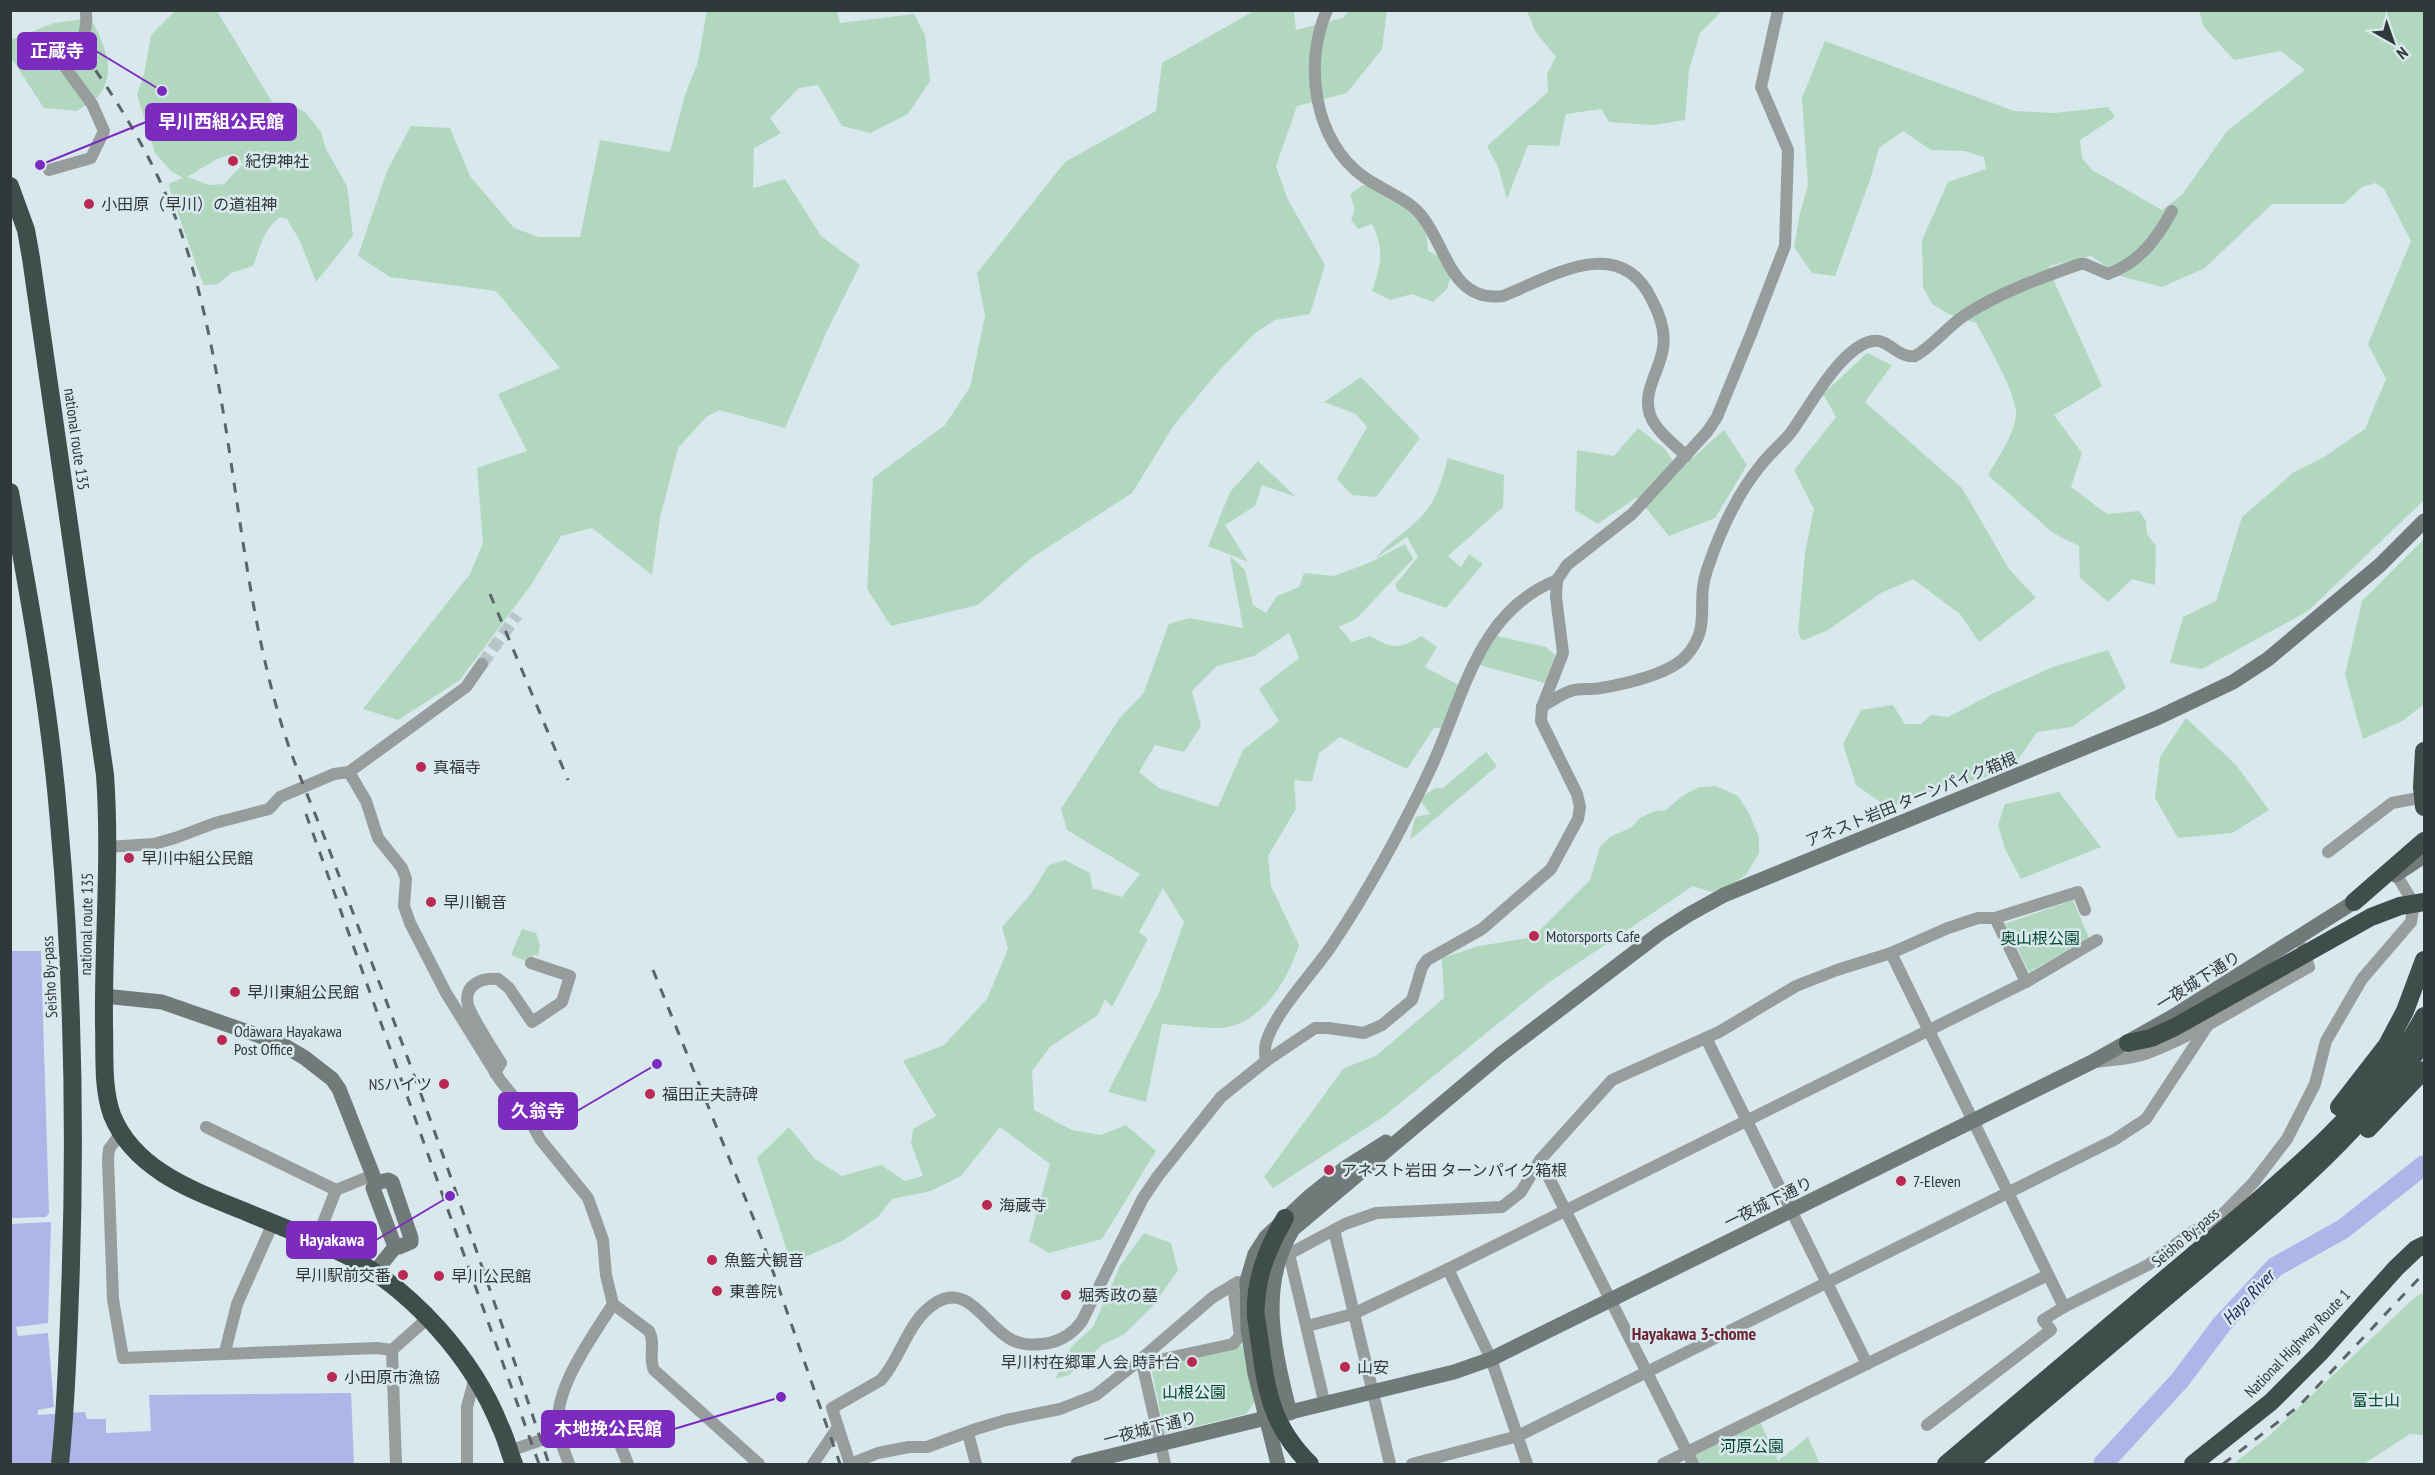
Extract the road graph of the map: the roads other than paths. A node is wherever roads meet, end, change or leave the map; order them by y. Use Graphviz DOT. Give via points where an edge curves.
graph roads {
  1 [pos="87,10"];
  2 [pos="1327,10"];
  3 [pos="1778,10"];
  4 [pos="50,170"];
  5 [pos="10,186"];
  6 [pos="2172,211"];
  7 [pos="1686,456"];
  8 [pos="10,492"];
  9 [pos="2424,521"];
  10 [pos="10,523"];
  11 [pos="1557,580"];
  12 [pos="482,664"];
  13 [pos="1542,707"];
  14 [pos="2424,751"];
  15 [pos="349,772"];
  16 [pos="2424,797"];
  17 [pos="2424,807"];
  18 [pos="2424,841"];
  19 [pos="107,847"];
  20 [pos="2328,852"];
  21 [pos="2424,856"];
  22 [pos="2396,874"];
  23 [pos="2354,902"];
  24 [pos="2424,902"];
  25 [pos="2085,910"];
  26 [pos="1995,918"];
  27 [pos="2299,938"];
  28 [pos="2097,940"];
  29 [pos="1892,953"];
  30 [pos="2424,960"];
  31 [pos="531,963"];
  32 [pos="2026,982"];
  33 [pos="104,996"];
  34 [pos="2424,1016"];
  35 [pos="2210,1022"];
  36 [pos="1928,1031"];
  37 [pos="1706,1038"];
  38 [pos="2424,1041"];
  39 [pos="2128,1042"];
  40 [pos="1266,1061"];
  41 [pos="2092,1062"];
  42 [pos="2424,1070"];
  43 [pos="495,1073"];
  44 [pos="1973,1120"];
  45 [pos="1747,1121"];
  46 [pos="206,1126"];
  47 [pos="122,1133"];
  48 [pos="1540,1160"];
  49 [pos="375,1179"];
  50 [pos="336,1190"];
  51 [pos="2009,1194"];
  52 [pos="2288,1194"];
  53 [pos="2250,1207"];
  54 [pos="1566,1211"];
  55 [pos="1791,1211"];
  56 [pos="273,1223"];
  57 [pos="1289,1223"];
  58 [pos="1334,1230"];
  59 [pos="316,1241"];
  60 [pos="2424,1245"];
  61 [pos="1271,1260"];
  62 [pos="1448,1269"];
  63 [pos="375,1273"];
  64 [pos="2048,1275"];
  65 [pos="1826,1282"];
  66 [pos="1233,1285"];
  67 [pos="1610,1301"];
  68 [pos="614,1304"];
  69 [pos="2064,1307"];
  70 [pos="1353,1314"];
  71 [pos="428,1318"];
  72 [pos="1307,1326"];
  73 [pos="392,1350"];
  74 [pos="225,1352"];
  75 [pos="1141,1359"];
  76 [pos="1491,1359"];
  77 [pos="1867,1364"];
  78 [pos="1647,1373"];
  79 [pos="474,1377"];
  80 [pos="1372,1392"];
  81 [pos="1325,1405"];
  82 [pos="1290,1413"];
  83 [pos="1267,1419"];
  84 [pos="1927,1425"];
  85 [pos="838,1427"];
  86 [pos="968,1433"];
  87 [pos="559,1434"];
  88 [pos="1518,1436"];
  89 [pos="1160,1444"];
  90 [pos="511,1458"];
  91 [pos="1690,1459"];
  92 [pos="54,1464"];
  93 [pos="60,1464"];
  94 [pos="396,1464"];
  95 [pos="467,1464"];
  96 [pos="569,1464"];
  97 [pos="628,1464"];
  98 [pos="759,1464"];
  99 [pos="813,1464"];
  100 [pos="850,1464"];
  101 [pos="976,1464"];
  102 [pos="1078,1464"];
  103 [pos="1165,1464"];
  104 [pos="1278,1464"];
  105 [pos="1310,1464"];
  106 [pos="1321,1464"];
  107 [pos="1390,1464"];
  108 [pos="1412,1464"];
  109 [pos="1527,1464"];
  110 [pos="1664,1464"];
  111 [pos="1946,1464"];
  112 [pos="1969,1464"];
  113 [pos="2193,1464"];
  1 -- 4 [label="street" via="88,30 62,63 92,104 105,131 91,158"];
  2 -- 7 [label="street" via="1315,55 1317,93 1327,132 1348,163 1363,177 1408,203 1424,219 1461,282 1482,296 1503,296 1586,263 1615,266 1634,276 1651,297 1664,330 1661,361 1648,392 1650,415"];
  3 -- 7 [label="street" via="1761,87 1788,150 1785,246 1717,417"];
  5 -- 19 [label="highway, national route 135" via="26,230 50,387 105,775"];
  6 -- 13 [label="street" via="2144,253 2115,272 2108,274 2080,264 2031,282 1989,300 1915,356 1903,355 1872,341 1854,351 1814,395 1792,431 1761,464 1742,493 1707,570 1701,634 1686,656 1659,672 1601,688 1575,689"];
  7 -- 11 [label="street" via="1632,513 1567,565"];
  8 -- 93 [label="highway, Seisho By-pass" via="32,607 51,752 71,994 72,1232"];
  9 -- 57 [label="street, アネスト岩田 ターンパイク箱根" via="2346,594 2268,659 2233,682 2157,718 1724,895 1688,915 1510,1048 1417,1124 1345,1168"];
  10 -- 92 [label="highway, Seisho By-pass" via="47,765 64,987 66,1255"];
  11 -- 13 [label="street" via="1563,653"];
  11 -- 40 [label="street" via="1512,607 1470,669 1409,813 1332,945 1269,1035"];
  12 -- 15 [label="street" via="466,687"];
  13 -- 40 [label="street" via="1543,728 1580,807 1575,826 1551,869 1482,928 1427,960 1412,1000 1382,1026 1364,1033 1315,1028"];
  14 -- 17 [label="highway"];
  15 -- 19 [label="street" via="334,774 280,797 269,809 154,844"];
  15 -- 43 [label="street" via="366,801 378,838 402,868 406,879 404,906 414,933"];
  16 -- 20 [label="street" via="2392,803"];
  18 -- 23 [label="highway"];
  19 -- 33 [label="highway, national route 135"];
  21 -- 22 [label="street, 一夜城下通り"];
  22 -- 23 [label="street, 一夜城下通り"];
  22 -- 69 [label="street" via="2414,904 2411,922 2362,979 2326,1041 2315,1084 2287,1139 2261,1173 2220,1217 2192,1232 2148,1265"];
  23 -- 27 [label="street, 一夜城下通り"];
  24 -- 39 [label="highway" via="2386,910 2175,1027 2151,1038"];
  25 -- 26 [label="street" via="2078,892"];
  26 -- 29 [label="street" via="1978,918 1948,928"];
  26 -- 32 [label="street"];
  27 -- 35 [label="street" via="2309,967"];
  27 -- 39 [label="street, 一夜城下通り"];
  28 -- 32 [label="street"];
  29 -- 36 [label="street"];
  29 -- 37 [label="street" via="1797,986"];
  30 -- 53 [label="highway" via="2406,1011 2376,1061"];
  31 -- 43 [label="street" via="570,976 562,1002 532,1022 509,987 498,979 480,980 470,990 468,1005 501,1064"];
  32 -- 36 [label="street"];
  33 -- 47 [label="highway, national route 135" via="106,1093"];
  33 -- 49 [label="street" via="162,1002 280,1043 305,1058 339,1089"];
  34 -- 53 [label="highway, Seisho By-pass" via="2396,1058 2338,1126"];
  35 -- 41 [label="street" via="2152,1052"];
  35 -- 51 [label="street" via="2146,1119 2114,1140"];
  36 -- 44 [label="street"];
  36 -- 45 [label="street"];
  37 -- 45 [label="street"];
  37 -- 48 [label="street" via="1612,1080"];
  38 -- 52 [label="highway, Seisho By-pass" via="2358,1125"];
  39 -- 41 [label="street, 一夜城下通り"];
  40 -- 85 [label="street" via="1221,1097 1158,1176 1077,1328 1053,1342 1021,1343 1001,1333 966,1300 944,1298 920,1318 880,1380 832,1408"];
  41 -- 44 [label="street, 一夜城下通り"];
  42 -- 52 [label="highway" via="2358,1138"];
  43 -- 68 [label="street" via="525,1111 547,1148 588,1198 603,1240"];
  44 -- 51 [label="street"];
  44 -- 55 [label="street, 一夜城下通り"];
  45 -- 54 [label="street"];
  45 -- 55 [label="street"];
  46 -- 50 [label="street"];
  47 -- 56 [label="highway, national route 135" via="165,1176 194,1192"];
  47 -- 74 [label="street" via="109,1149 108,1159 113,1299 123,1358"];
  48 -- 54 [label="street"];
  48 -- 58 [label="street" via="1521,1192 1502,1207 1376,1213"];
  49 -- 50 [label="street"];
  49 -- 63 [label="street" via="373,1188 394,1247"];
  50 -- 59 [label="street"];
  51 -- 64 [label="street"];
  51 -- 65 [label="street"];
  52 -- 112 [label="highway, Seisho By-pass"];
  53 -- 111 [label="highway, Seisho By-pass"];
  54 -- 62 [label="street"];
  54 -- 67 [label="street"];
  55 -- 65 [label="street"];
  55 -- 67 [label="street, 一夜城下通り"];
  56 -- 59 [label="highway, national route 135"];
  56 -- 74 [label="street" via="237,1304"];
  57 -- 61 [label="highway"];
  58 -- 61 [label="street"];
  58 -- 70 [label="street"];
  59 -- 63 [label="highway, national route 135"];
  60 -- 113 [label="highway, National Highway Route 1" via="2396,1268 2271,1402"];
  61 -- 66 [label="street"];
  61 -- 72 [label="street"];
  61 -- 82 [label="street" via="1271,1303"];
  61 -- 83 [label="street" via="1247,1281 1246,1300 1259,1393"];
  61 -- 105 [label="highway" via="1255,1301 1270,1398 1280,1427"];
  61 -- 106 [label="highway" via="1263,1284 1262,1308 1275,1394 1291,1432"];
  62 -- 70 [label="street"];
  62 -- 76 [label="street"];
  63 -- 71 [label="highway, national route 135"];
  64 -- 69 [label="street"];
  64 -- 77 [label="street"];
  65 -- 77 [label="street"];
  65 -- 78 [label="street"];
  66 -- 75 [label="street" via="1213,1297"];
  66 -- 75 [label="street" via="1240,1336 1233,1344 1154,1361"];
  67 -- 76 [label="street, 一夜城下通り"];
  67 -- 78 [label="street"];
  68 -- 87 [label="street" via="564,1388"];
  68 -- 98 [label="street" via="649,1331 654,1370"];
  69 -- 84 [label="street" via="2043,1320 2051,1330"];
  70 -- 72 [label="street"];
  70 -- 80 [label="street"];
  71 -- 73 [label="street"];
  71 -- 79 [label="highway, national route 135"];
  72 -- 81 [label="street"];
  73 -- 74 [label="street"];
  73 -- 94 [label="street"];
  75 -- 86 [label="street" via="1096,1395 1060,1409"];
  75 -- 89 [label="street"];
  76 -- 80 [label="street, 一夜城下通り"];
  76 -- 88 [label="street"];
  77 -- 91 [label="street"];
  78 -- 88 [label="street"];
  78 -- 91 [label="street"];
  79 -- 90 [label="highway, national route 135" via="501,1426"];
  79 -- 95 [label="street" via="467,1407"];
  80 -- 81 [label="street, 一夜城下通り"];
  80 -- 107 [label="street"];
  81 -- 82 [label="street, 一夜城下通り"];
  82 -- 83 [label="street, 一夜城下通り"];
  83 -- 89 [label="street, 一夜城下通り"];
  83 -- 104 [label="street"];
  85 -- 99 [label="street"];
  85 -- 100 [label="street"];
  86 -- 100 [label="street" via="927,1447 878,1453"];
  86 -- 101 [label="street"];
  87 -- 90 [label="street"];
  87 -- 96 [label="street"];
  87 -- 97 [label="street" via="609,1420"];
  88 -- 108 [label="street"];
  88 -- 109 [label="street"];
  89 -- 102 [label="street, 一夜城下通り"];
  89 -- 103 [label="street"];
  91 -- 110 [label="street"];
}
